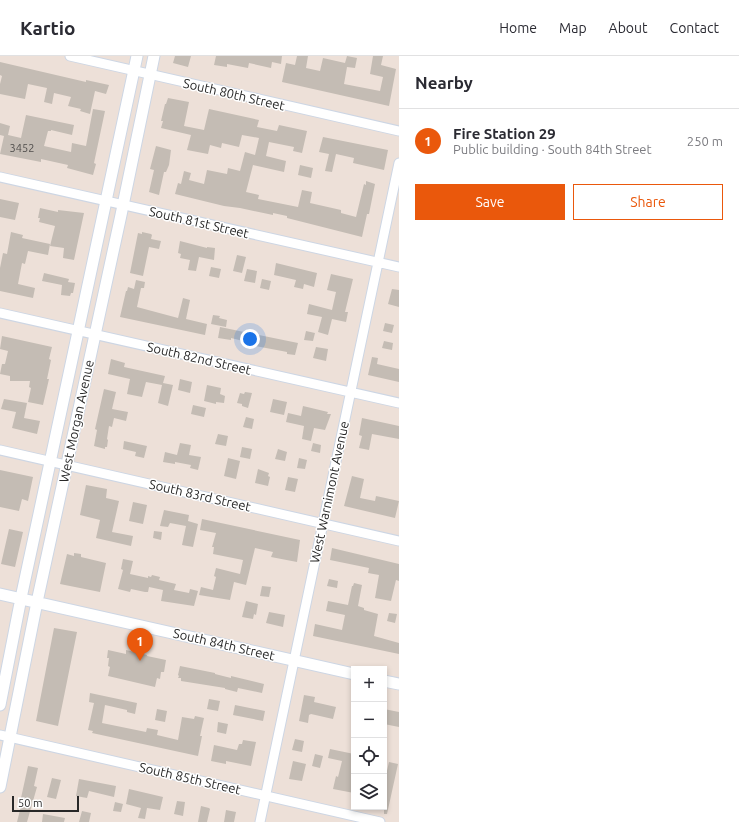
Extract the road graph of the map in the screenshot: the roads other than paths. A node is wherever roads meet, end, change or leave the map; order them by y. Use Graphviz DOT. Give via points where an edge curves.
graph roads {
  1 [pos="70,56"];
  2 [pos="136,56"];
  3 [pos="154,56"];
  4 [pos="134,71"];
  5 [pos="150,74"];
  6 [pos="399,131"];
  7 [pos="399,163"];
  8 [pos="0,177"];
  9 [pos="106,201"];
  10 [pos="123,205"];
  11 [pos="378,262"];
  12 [pos="399,267"];
  13 [pos="0,313"];
  14 [pos="78,331"];
  15 [pos="95,335"];
  16 [pos="350,392"];
  17 [pos="399,404"];
  18 [pos="0,450"];
  19 [pos="50,461"];
  20 [pos="66,465"];
  21 [pos="323,523"];
  22 [pos="399,540"];
  23 [pos="0,594"];
  24 [pos="21,598"];
  25 [pos="37,602"];
  26 [pos="294,660"];
  27 [pos="351,673"];
  28 [pos="387,682"];
  29 [pos="399,684"];
  30 [pos="0,705"];
  31 [pos="5,736"];
  32 [pos="0,787"];
  33 [pos="266,796"];
  34 [pos="260,822"];
  35 [pos="380,822"];
  1 -- 4 [label="street, South 80th Street"];
  2 -- 4 [label="street, West Morgan Avenue"];
  3 -- 5 [label="street, West Morgan Avenue"];
  4 -- 5 [label="street, South 80th Street"];
  4 -- 9 [label="street, West Morgan Avenue"];
  5 -- 6 [label="street, South 80th Street"];
  5 -- 10 [label="street, West Morgan Avenue"];
  7 -- 11 [label="street, West Warnimont Avenue"];
  8 -- 9 [label="street, South 81st Street"];
  9 -- 10 [label="street, South 81st Street"];
  9 -- 14 [label="street, West Morgan Avenue"];
  10 -- 11 [label="street, South 81st Street"];
  10 -- 15 [label="street, West Morgan Avenue"];
  11 -- 12 [label="street, South 81st Street"];
  11 -- 16 [label="street, West Warnimont Avenue"];
  13 -- 14 [label="street, South 82nd Street"];
  14 -- 15 [label="street, South 82nd Street"];
  14 -- 19 [label="street, West Morgan Avenue"];
  15 -- 16 [label="street, South 82nd Street"];
  15 -- 20 [label="street, West Morgan Avenue"];
  16 -- 17 [label="street, South 82nd Street"];
  16 -- 21 [label="street, West Warnimont Avenue"];
  18 -- 19 [label="street, South 83rd Street"];
  19 -- 20 [label="street, South 83rd Street"];
  19 -- 24 [label="street, West Morgan Avenue"];
  20 -- 21 [label="street, South 83rd Street"];
  20 -- 25 [label="street, West Morgan Avenue"];
  21 -- 22 [label="street, South 83rd Street"];
  21 -- 26 [label="street, West Warnimont Avenue"];
  23 -- 24 [label="street, South 84th Street"];
  24 -- 25 [label="street, South 84th Street"];
  24 -- 30 [label="street, West Morgan Avenue"];
  25 -- 26 [label="street, South 84th Street"];
  25 -- 31 [label="street, West Morgan Avenue"];
  26 -- 27 [label="street, South 84th Street"];
  26 -- 33 [label="street, West Warnimont Avenue"];
  28 -- 29 [label="street"];
  31 -- 32 [label="street, West Morgan Avenue"];
  31 -- 33 [label="street, South 85th Street"];
  33 -- 34 [label="street, West Warnimont Avenue"];
  33 -- 35 [label="street, South 85th Street"];
}
